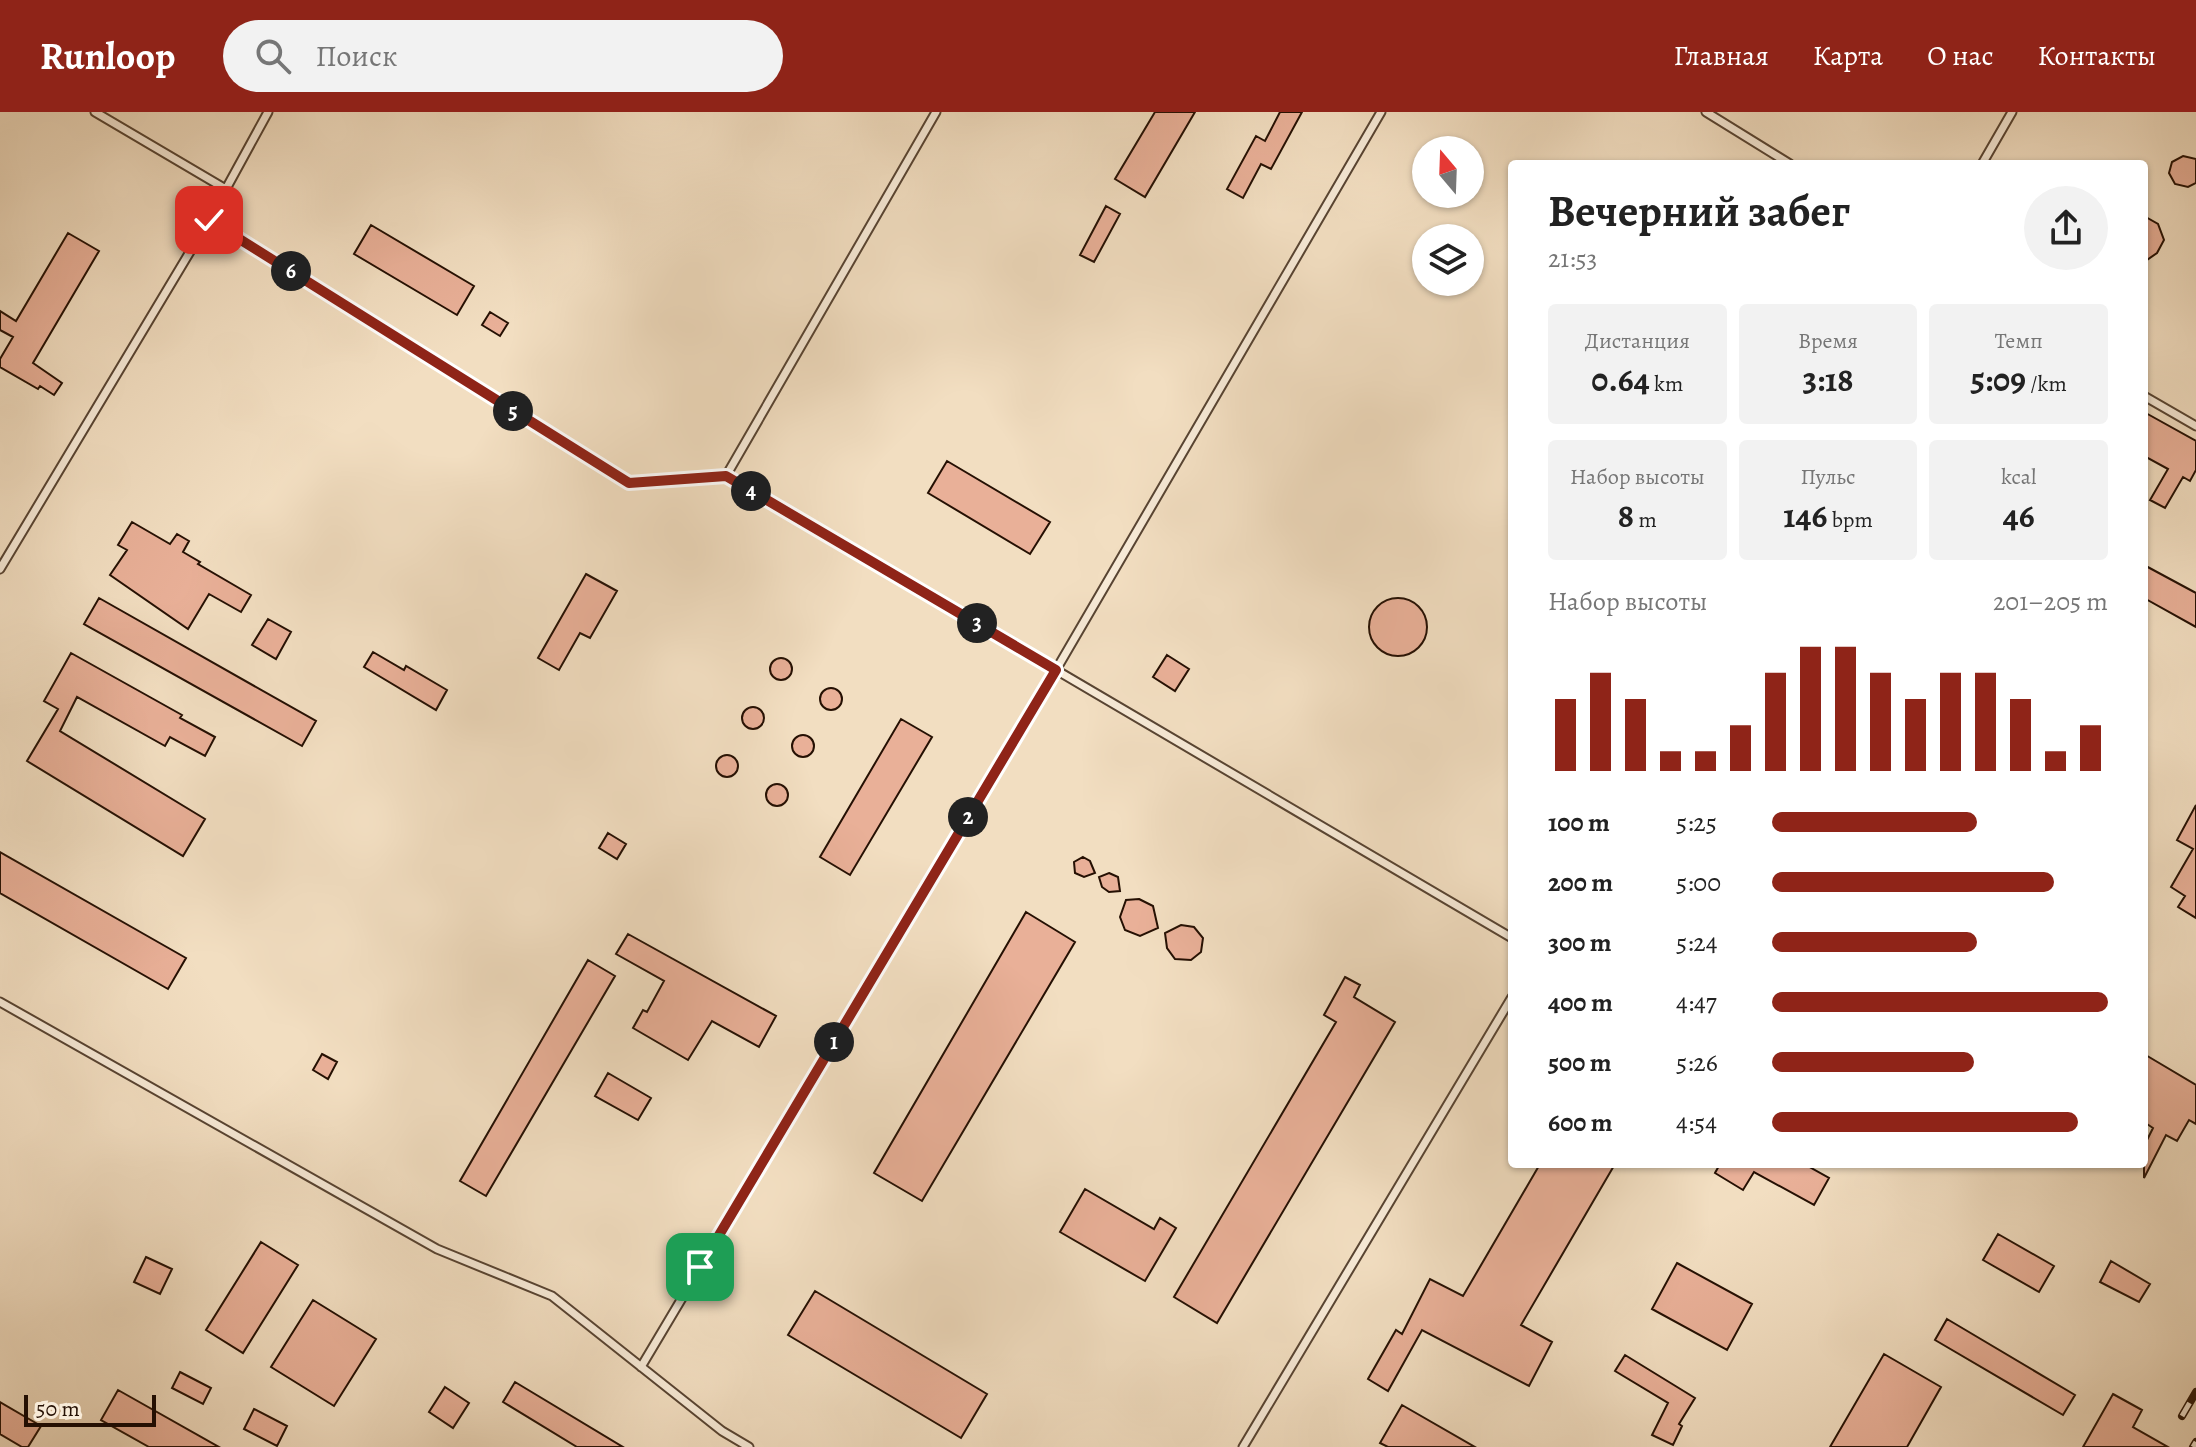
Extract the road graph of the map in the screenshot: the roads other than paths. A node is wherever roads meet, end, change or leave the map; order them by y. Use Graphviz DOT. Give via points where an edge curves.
graph roads {
  1 [pos="95,112"];
  2 [pos="268,112"];
  3 [pos="936,112"];
  4 [pos="1381,112"];
  5 [pos="1706,112"];
  6 [pos="2012,112"];
  7 [pos="1784,160"];
  8 [pos="1984,160"];
  9 [pos="224,188"];
  10 [pos="209,220"];
  11 [pos="2148,398"];
  12 [pos="2196,426"];
  13 [pos="726,476"];
  14 [pos="0,569"];
  15 [pos="1056,670"];
  16 [pos="1508,936"];
  17 [pos="0,1002"];
  18 [pos="1508,1004"];
  19 [pos="641,1367"];
  20 [pos="749,1447"];
  21 [pos="1243,1447"];
  1 -- 9 [label="lane"];
  2 -- 9 [label="lane"];
  3 -- 13 [label="lane"];
  4 -- 15 [label="lane"];
  5 -- 7 [label="lane"];
  6 -- 8 [label="lane"];
  9 -- 10 [label="lane"];
  10 -- 13 [label="lane" via="629,483"];
  10 -- 14 [label="lane"];
  11 -- 12 [label="lane"];
  13 -- 15 [label="lane"];
  15 -- 16 [label="lane"];
  15 -- 19 [label="lane"];
  17 -- 19 [label="lane" via="437,1249 552,1296"];
  18 -- 21 [label="lane"];
  19 -- 20 [label="lane"];
}
